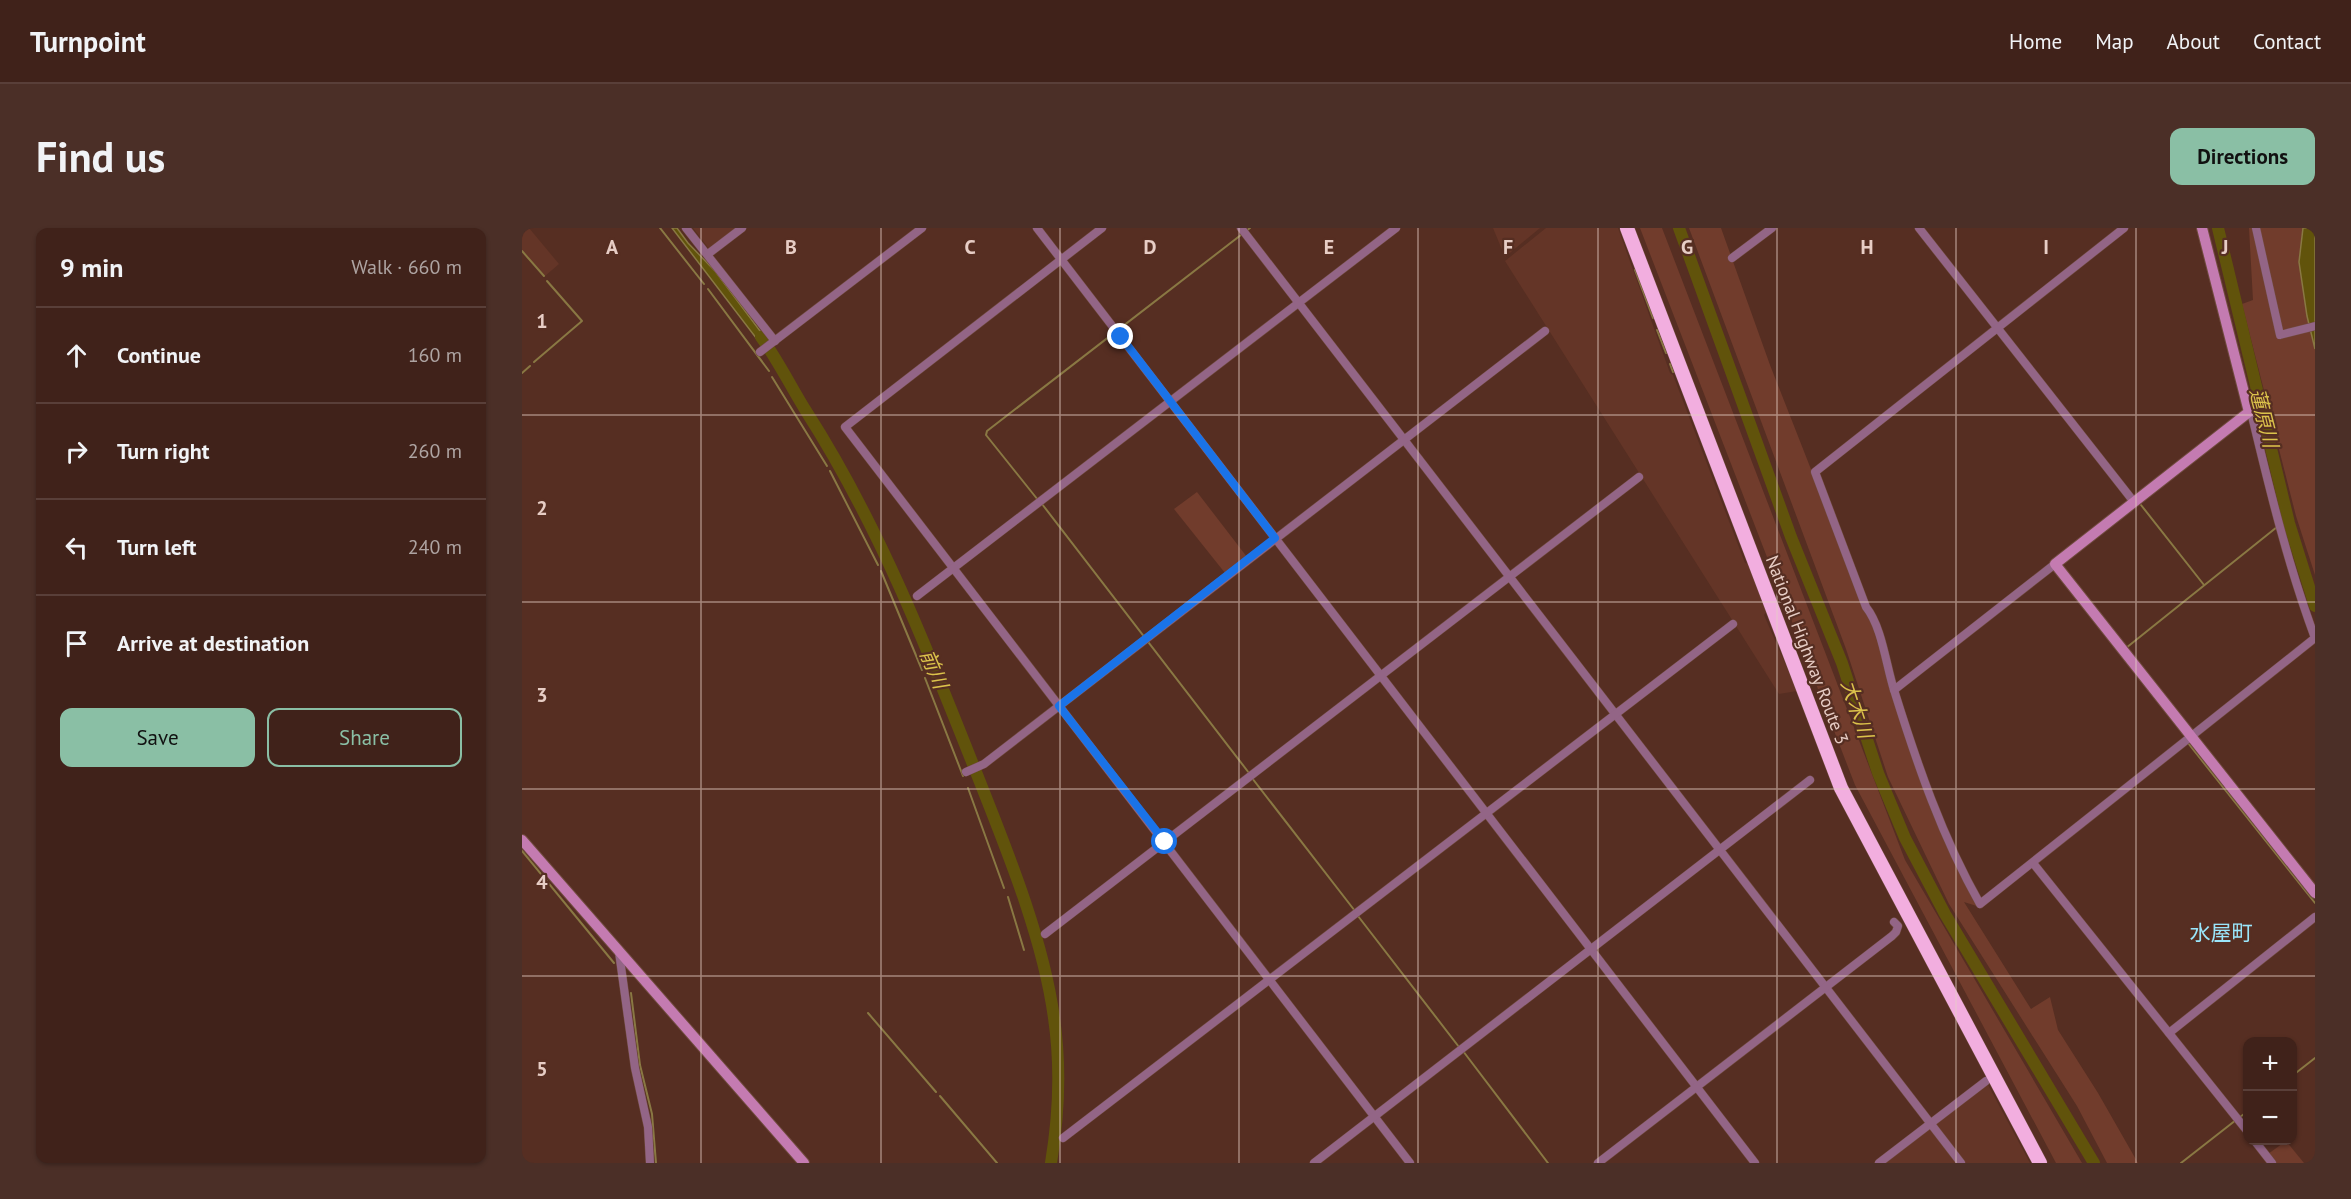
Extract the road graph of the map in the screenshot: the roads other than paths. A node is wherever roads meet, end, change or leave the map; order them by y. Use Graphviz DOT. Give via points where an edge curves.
graph roads {
  1 [pos="686,228"];
  2 [pos="742,228"];
  3 [pos="922,228"];
  4 [pos="1037,228"];
  5 [pos="1102,228"];
  6 [pos="1241,228"];
  7 [pos="1396,228"];
  8 [pos="1627,228"];
  9 [pos="1772,228"];
  10 [pos="1919,228"];
  11 [pos="2124,228"];
  12 [pos="2202,228"];
  13 [pos="2256,228"];
  14 [pos="708,254"];
  15 [pos="1732,258"];
  16 [pos="1061,260"];
  17 [pos="1299,303"];
  18 [pos="2315,326"];
  19 [pos="1997,329"];
  20 [pos="1545,331"];
  21 [pos="774,342"];
  22 [pos="761,352"];
  23 [pos="1170,401"];
  24 [pos="2249,412"];
  25 [pos="1404,440"];
  26 [pos="1639,477"];
  27 [pos="2134,502"];
  28 [pos="1275,538"];
  29 [pos="2055,564"];
  30 [pos="954,568"];
  31 [pos="1509,577"];
  32 [pos="917,596"];
  33 [pos="1733,624"];
  34 [pos="1381,675"];
  35 [pos="1894,690"];
  36 [pos="1059,706"];
  37 [pos="1615,714"];
  38 [pos="2191,736"];
  39 [pos="966,772"];
  40 [pos="1810,780"];
  41 [pos="1486,812"];
  42 [pos="522,840"];
  43 [pos="1165,842"];
  44 [pos="1720,850"];
  45 [pos="2033,863"];
  46 [pos="2315,893"];
  47 [pos="2315,917"];
  48 [pos="1894,922"];
  49 [pos="1045,934"];
  50 [pos="1591,949"];
  51 [pos="619,951"];
  52 [pos="1270,980"];
  53 [pos="1826,987"];
  54 [pos="2169,1033"];
  55 [pos="1986,1081"];
  56 [pos="1697,1087"];
  57 [pos="1374,1116"];
  58 [pos="1931,1124"];
  59 [pos="2243,1127"];
  60 [pos="1062,1138"];
  61 [pos="2258,1145"];
  62 [pos="650,1163"];
  63 [pos="804,1163"];
  64 [pos="1314,1163"];
  65 [pos="1410,1163"];
  66 [pos="1598,1163"];
  67 [pos="1755,1163"];
  68 [pos="1879,1163"];
  69 [pos="1961,1163"];
  70 [pos="2040,1163"];
  71 [pos="2272,1163"];
  1 -- 14 [label="street"];
  2 -- 14 [label="street"];
  3 -- 21 [label="street"];
  4 -- 16 [label="street"];
  5 -- 16 [label="street"];
  6 -- 17 [label="street"];
  7 -- 17 [label="street"];
  8 -- 70 [label="highway, National Highway Route 3" via="1841,788"];
  9 -- 15 [label="street"];
  10 -- 19 [label="street"];
  11 -- 19 [label="street"];
  12 -- 24 [label="street"];
  13 -- 18 [label="street" via="2280,334"];
  14 -- 21 [label="street"];
  16 -- 23 [label="street"];
  16 -- 30 [label="street" via="845,427"];
  17 -- 23 [label="street"];
  17 -- 25 [label="street"];
  19 -- 27 [label="street"];
  19 -- 35 [label="street" via="1815,472 1875,623"];
  20 -- 25 [label="street"];
  21 -- 22 [label="street"];
  23 -- 28 [label="street"];
  23 -- 30 [label="street"];
  24 -- 27 [label="street"];
  24 -- 38 [label="street" via="2284,546 2315,638"];
  25 -- 28 [label="street"];
  25 -- 31 [label="street"];
  26 -- 31 [label="street"];
  27 -- 29 [label="street"];
  28 -- 34 [label="street"];
  28 -- 36 [label="street"];
  29 -- 35 [label="street"];
  29 -- 38 [label="street"];
  30 -- 32 [label="street"];
  30 -- 36 [label="street"];
  31 -- 34 [label="street"];
  31 -- 37 [label="street"];
  33 -- 37 [label="street"];
  34 -- 41 [label="street"];
  34 -- 43 [label="street"];
  35 -- 45 [label="street" via="1932,804 1980,904"];
  36 -- 39 [label="street" via="984,764"];
  36 -- 43 [label="street"];
  37 -- 41 [label="street"];
  37 -- 44 [label="street"];
  38 -- 45 [label="street"];
  38 -- 46 [label="street"];
  40 -- 44 [label="street"];
  41 -- 50 [label="street"];
  41 -- 52 [label="street"];
  42 -- 51 [label="street"];
  43 -- 49 [label="street"];
  43 -- 52 [label="street"];
  44 -- 50 [label="street"];
  44 -- 53 [label="street"];
  45 -- 54 [label="street"];
  47 -- 54 [label="street"];
  48 -- 53 [label="street" via="1898,926 1892,936"];
  50 -- 56 [label="street"];
  50 -- 57 [label="street"];
  51 -- 62 [label="street" via="635,1068 648,1127"];
  51 -- 63 [label="street"];
  52 -- 57 [label="street"];
  52 -- 60 [label="street"];
  53 -- 56 [label="street"];
  53 -- 58 [label="street"];
  54 -- 59 [label="street"];
  55 -- 58 [label="street"];
  56 -- 66 [label="street"];
  56 -- 67 [label="street"];
  57 -- 64 [label="street"];
  57 -- 65 [label="street"];
  58 -- 68 [label="street"];
  58 -- 69 [label="street"];
  61 -- 71 [label="street"];
}
